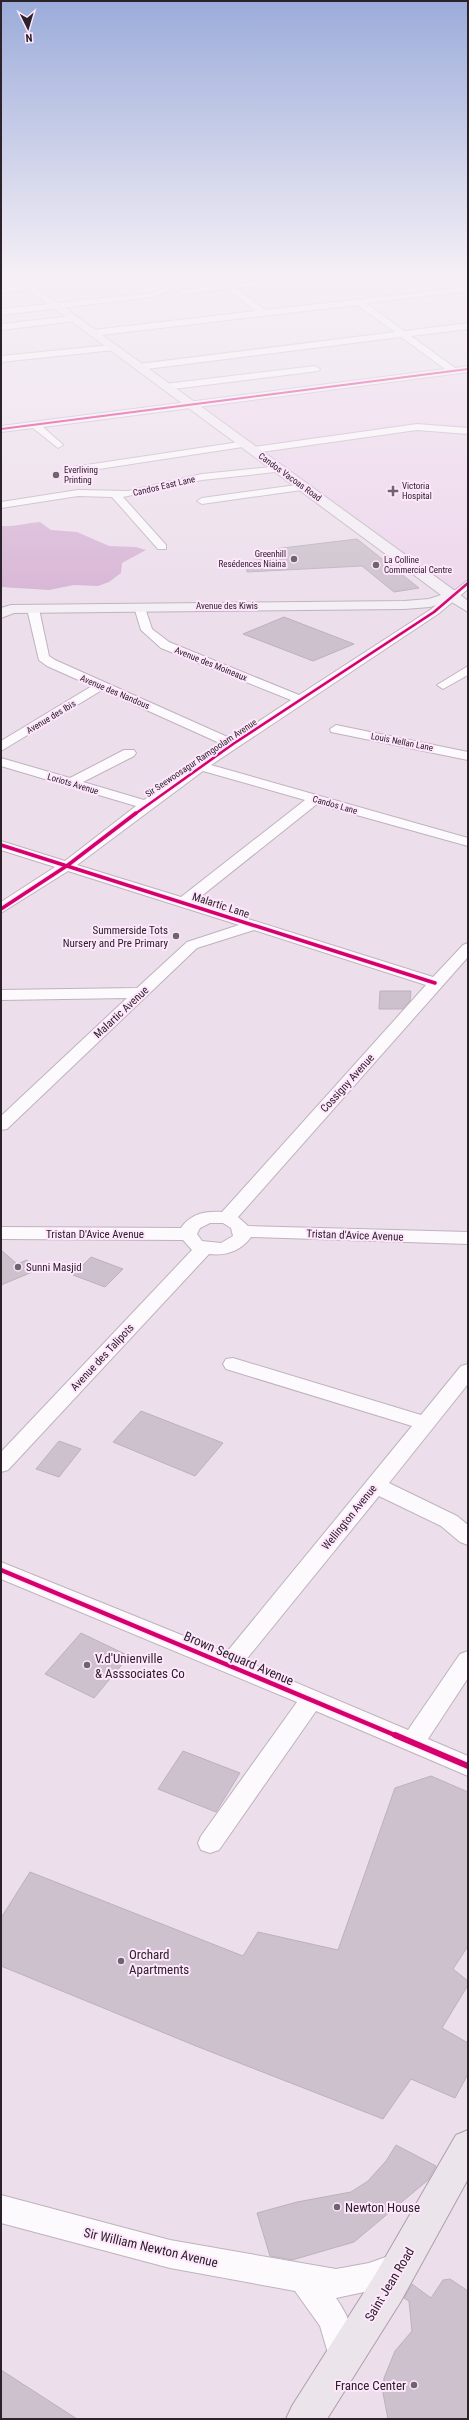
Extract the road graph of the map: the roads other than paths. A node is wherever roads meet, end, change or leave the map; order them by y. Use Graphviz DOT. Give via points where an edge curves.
graph roads {
  1 [pos="168,389"];
  2 [pos="314,389"];
  3 [pos="190,405"];
  4 [pos="35,425"];
  5 [pos="468,426"];
  6 [pos="417,427"];
  7 [pos="1,429"];
  8 [pos="468,431"];
  9 [pos="58,445"];
  10 [pos="250,447"];
  11 [pos="280,469"];
  12 [pos="304,486"];
  13 [pos="102,494"];
  14 [pos="116,495"];
  15 [pos="202,501"];
  16 [pos="1,505"];
  17 [pos="162,547"];
  18 [pos="468,583"];
  19 [pos="453,596"];
  20 [pos="140,607"];
  21 [pos="468,608"];
  22 [pos="33,609"];
  23 [pos="4,611"];
  24 [pos="468,670"];
  25 [pos="443,685"];
  26 [pos="101,686"];
  27 [pos="301,700"];
  28 [pos="336,729"];
  29 [pos="233,744"];
  30 [pos="1,747"];
  31 [pos="129,753"];
  32 [pos="468,756"];
  33 [pos="1,762"];
  34 [pos="202,767"];
  35 [pos="71,783"];
  36 [pos="315,799"];
  37 [pos="146,805"];
  38 [pos="468,842"];
  39 [pos="1,845"];
  40 [pos="68,865"];
  41 [pos="184,902"];
  42 [pos="1,909"];
  43 [pos="256,925"];
  44 [pos="468,948"];
  45 [pos="435,983"];
  46 [pos="141,993"];
  47 [pos="1,995"];
  48 [pos="8,1111"];
  49 [pos="1,1125"];
  50 [pos="227,1218"];
  51 [pos="242,1231"];
  52 [pos="1,1233"];
  53 [pos="188,1234"];
  54 [pos="468,1238"];
  55 [pos="204,1248"];
  56 [pos="233,1364"];
  57 [pos="468,1371"];
  58 [pos="426,1423"];
  59 [pos="1,1466"];
  60 [pos="375,1485"];
  61 [pos="468,1537"];
  62 [pos="1,1570"];
  63 [pos="468,1660"];
  64 [pos="230,1664"];
  65 [pos="312,1699"];
  66 [pos="412,1743"];
  67 [pos="468,1766"];
  68 [pos="210,1843"];
  69 [pos="468,2146"];
  70 [pos="1,2209"];
  71 [pos="401,2266"];
  72 [pos="303,2278"];
  73 [pos="344,2358"];
  74 [pos="307,2418"];
  1 -- 3 [label="main road, Candos Vacoas Road"];
  2 -- 3 [label="street"];
  3 -- 4 [label="street"];
  3 -- 10 [label="main road, Candos Vacoas Road"];
  4 -- 7 [label="street"];
  4 -- 9 [label="street"];
  5 -- 6 [label="street" via="454,421"];
  6 -- 8 [label="street"];
  6 -- 10 [label="street"];
  10 -- 11 [label="main road, Candos Vacoas Road"];
  10 -- 13 [label="street" via="76,473"];
  11 -- 12 [label="main road, Candos Vacoas Road"];
  11 -- 14 [label="street, Candos East Lane" via="202,477"];
  12 -- 15 [label="street"];
  12 -- 19 [label="main road, Candos Vacoas Road"];
  13 -- 14 [label="street, Candos East Lane"];
  13 -- 16 [label="street, Candos East Lane" via="78,493"];
  14 -- 17 [label="street"];
  18 -- 19 [label="street, Sir Seewoosagur Ramgoolam Avenue"];
  19 -- 20 [label="main road, Avenue des Kiwis" via="430,603 404,605"];
  19 -- 21 [label="main road, Candos Vacoas Road"];
  19 -- 27 [label="street, Sir Seewoosagur Ramgoolam Avenue" via="434,612"];
  20 -- 22 [label="main road, Avenue des Kiwis"];
  20 -- 27 [label="street, Avenue des Moineaux" via="147,630 165,645"];
  22 -- 23 [label="main road, Avenue des Kiwis"];
  22 -- 26 [label="street, Avenue des Nandous" via="43,657 58,668"];
  24 -- 25 [label="street"];
  26 -- 29 [label="street, Avenue des Nandous"];
  26 -- 30 [label="street, Avenue des Ibis"];
  27 -- 29 [label="street, Sir Seewoosagur Ramgoolam Avenue"];
  28 -- 32 [label="street, Louis Nellan Lane"];
  29 -- 34 [label="street, Sir Seewoosagur Ramgoolam Avenue"];
  31 -- 35 [label="street"];
  33 -- 35 [label="street, Loriots Avenue"];
  34 -- 36 [label="street, Candos Lane"];
  34 -- 37 [label="street, Sir Seewoosagur Ramgoolam Avenue"];
  35 -- 37 [label="street, Loriots Avenue"];
  36 -- 38 [label="street, Candos Lane"];
  36 -- 41 [label="street"];
  37 -- 40 [label="street, Sir Seewoosagur Ramgoolam Avenue"];
  39 -- 40 [label="street, Malartic Lane"];
  40 -- 41 [label="street, Malartic Lane"];
  40 -- 42 [label="street, Sir Seewoosagur Ramgoolam Avenue"];
  41 -- 43 [label="street, Malartic Lane"];
  43 -- 45 [label="street, Malartic Lane"];
  43 -- 46 [label="street, Malartic Avenue" via="192,945"];
  44 -- 45 [label="street, Cossigny Avenue"];
  45 -- 50 [label="street, Cossigny Avenue"];
  46 -- 47 [label="street"];
  46 -- 48 [label="street, Malartic Avenue"];
  48 -- 49 [label="street, Malartic Avenue"];
  50 -- 51 [label="street" via="235,1221"];
  50 -- 53 [label="street" via="200,1220 190,1228"];
  51 -- 54 [label="street, Tristan d'Avice Avenue"];
  51 -- 55 [label="street" via="238,1242 232,1246 215,1250"];
  52 -- 53 [label="street, Tristan D'Avice Avenue"];
  53 -- 55 [label="street" via="196,1244"];
  55 -- 59 [label="street, Avenue des Talipots"];
  56 -- 58 [label="street"];
  57 -- 58 [label="street, Wellington Avenue"];
  58 -- 60 [label="street, Wellington Avenue"];
  60 -- 61 [label="street" via="449,1521"];
  60 -- 64 [label="street, Wellington Avenue"];
  62 -- 64 [label="street, Brown Sequard Avenue"];
  63 -- 66 [label="street"];
  64 -- 65 [label="street, Brown Sequard Avenue"];
  65 -- 66 [label="street, Brown Sequard Avenue"];
  65 -- 68 [label="street"];
  66 -- 67 [label="street, Brown Sequard Avenue"];
  69 -- 71 [label="main road, Saint Jean Road"];
  70 -- 72 [label="street, Sir William Newton Avenue" via="170,2254"];
  71 -- 72 [label="street, Sir William Newton Avenue" via="369,2277 336,2284"];
  71 -- 73 [label="main road, Saint Jean Road"];
  72 -- 73 [label="street" via="333,2319"];
  73 -- 74 [label="main road, Saint Jean Road"];
}
